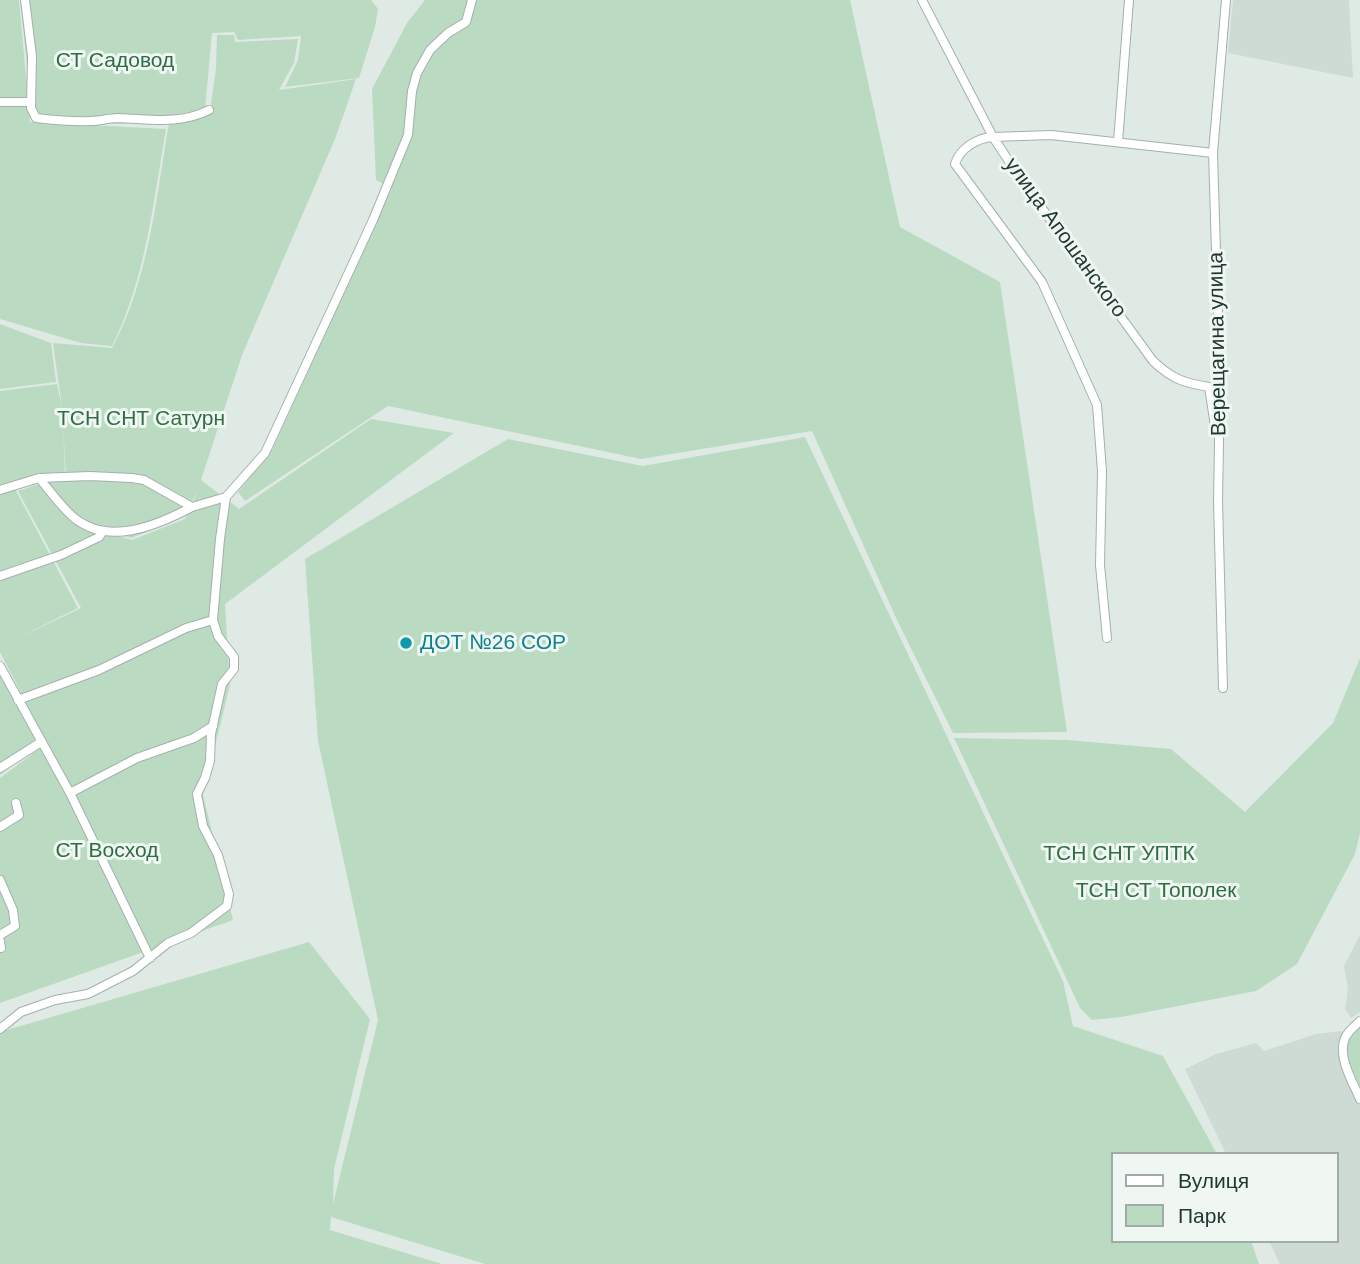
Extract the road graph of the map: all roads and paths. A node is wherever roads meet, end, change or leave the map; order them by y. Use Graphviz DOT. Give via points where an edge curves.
graph roads {
  1 [pos="25,0"];
  2 [pos="472,0"];
  3 [pos="922,0"];
  4 [pos="1129,0"];
  5 [pos="1226,0"];
  6 [pos="0,102"];
  7 [pos="31,102"];
  8 [pos="209,110"];
  9 [pos="993,137"];
  10 [pos="1118,142"];
  11 [pos="1213,153"];
  12 [pos="1219,450"];
  13 [pos="39,478"];
  14 [pos="0,490"];
  15 [pos="226,497"];
  16 [pos="192,507"];
  17 [pos="103,531"];
  18 [pos="0,576"];
  19 [pos="213,620"];
  20 [pos="1107,638"];
  21 [pos="0,666"];
  22 [pos="1223,688"];
  23 [pos="18,700"];
  24 [pos="213,726"];
  25 [pos="41,742"];
  26 [pos="0,768"];
  27 [pos="70,793"];
  28 [pos="16,803"];
  29 [pos="0,827"];
  30 [pos="0,880"];
  31 [pos="0,935"];
  32 [pos="150,958"];
  33 [pos="1360,1021"];
  34 [pos="0,1029"];
  35 [pos="1360,1100"];
  1 -- 7 [label="street" via="32,56"];
  2 -- 15 [label="street" via="466,22 430,50 417,73 408,135 373,220 265,453"];
  3 -- 9 [label="street, улица Апошанского"];
  4 -- 10 [label="street"];
  5 -- 11 [label="street, Верещагина улица"];
  6 -- 7 [label="street"];
  7 -- 8 [label="street" via="36,118 67,121 170,121"];
  9 -- 10 [label="street" via="1051,135"];
  9 -- 12 [label="street, улица Апошанского" via="1153,361 1168,376 1209,387"];
  9 -- 20 [label="street" via="965,148 955,164 1042,282 1097,405 1102,471 1100,565"];
  10 -- 11 [label="street"];
  11 -- 12 [label="street, Верещагина улица"];
  12 -- 22 [label="street, Верещагина улица"];
  13 -- 14 [label="street"];
  13 -- 16 [label="street" via="144,480"];
  13 -- 17 [label="street" via="79,522"];
  15 -- 16 [label="street"];
  15 -- 19 [label="street"];
  16 -- 17 [label="street" via="136,530"];
  17 -- 18 [label="street" via="61,555"];
  19 -- 23 [label="street"];
  19 -- 24 [label="street" via="218,636 234,657 234,669 222,684"];
  21 -- 23 [label="street"];
  23 -- 25 [label="street"];
  24 -- 27 [label="street"];
  24 -- 32 [label="street" via="210,761 197,794 203,826 218,855 229,894 227,906"];
  25 -- 26 [label="street"];
  25 -- 27 [label="street"];
  27 -- 32 [label="street"];
  28 -- 29 [label="street" via="19,815"];
  30 -- 31 [label="street" via="15,926"];
  32 -- 34 [label="street" via="88,994 21,1012"];
  33 -- 35 [label="street" via="1343,1045"];
}
